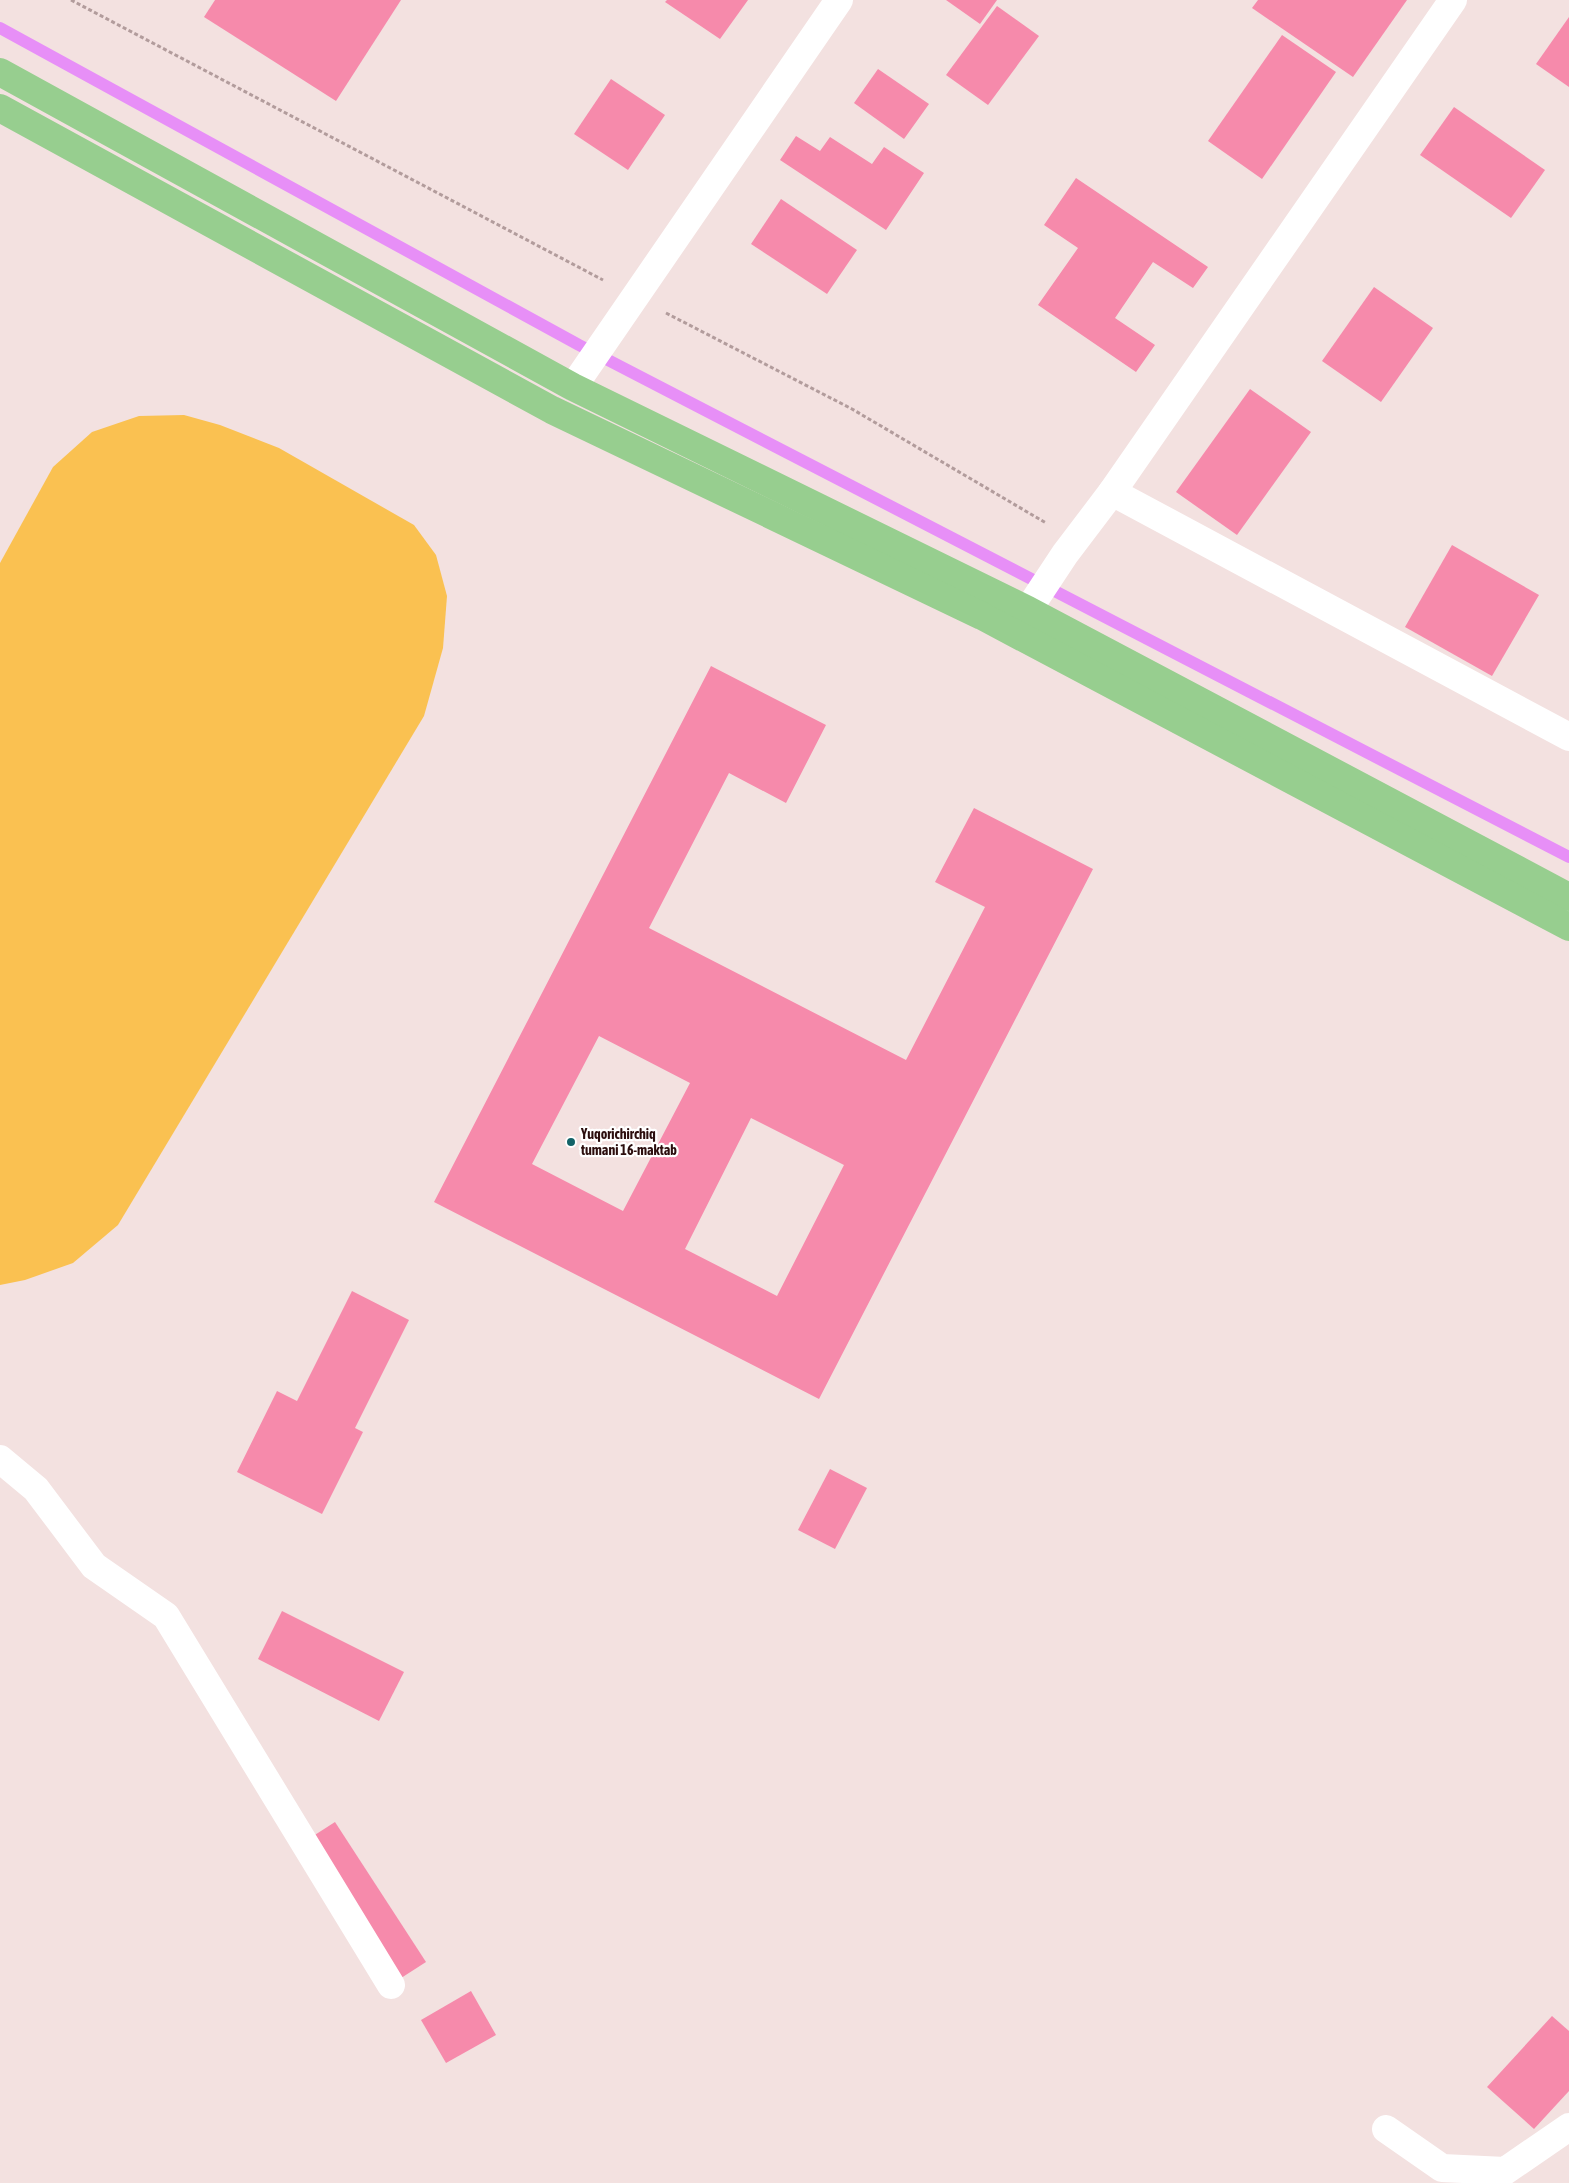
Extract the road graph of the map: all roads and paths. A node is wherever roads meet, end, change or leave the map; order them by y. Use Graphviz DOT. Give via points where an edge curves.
graph roads {
  1 [pos="70,0"];
  2 [pos="839,0"];
  3 [pos="1454,0"];
  4 [pos="0,72"];
  5 [pos="0,108"];
  6 [pos="627,306"];
  7 [pos="573,387"];
  8 [pos="1112,492"];
  9 [pos="1070,548"];
  10 [pos="1030,607"];
  11 [pos="1569,737"];
  12 [pos="1569,897"];
  13 [pos="1569,927"];
  14 [pos="0,1460"];
  15 [pos="390,1985"];
  16 [pos="1569,2127"];
  17 [pos="1386,2129"];
  1 -- 6 [label="path"];
  2 -- 6 [label="street"];
  3 -- 8 [label="street"];
  4 -- 7 [label="main road"];
  5 -- 13 [label="main road" via="552,410 982,616"];
  6 -- 7 [label="street"];
  6 -- 9 [label="path" via="852,409 1032,514"];
  7 -- 10 [label="main road"];
  8 -- 9 [label="street"];
  8 -- 11 [label="street"];
  9 -- 10 [label="street"];
  10 -- 12 [label="main road"];
  14 -- 15 [label="street" via="36,1489 94,1566 166,1616"];
  16 -- 17 [label="street" via="1505,2171 1442,2168"];
}
